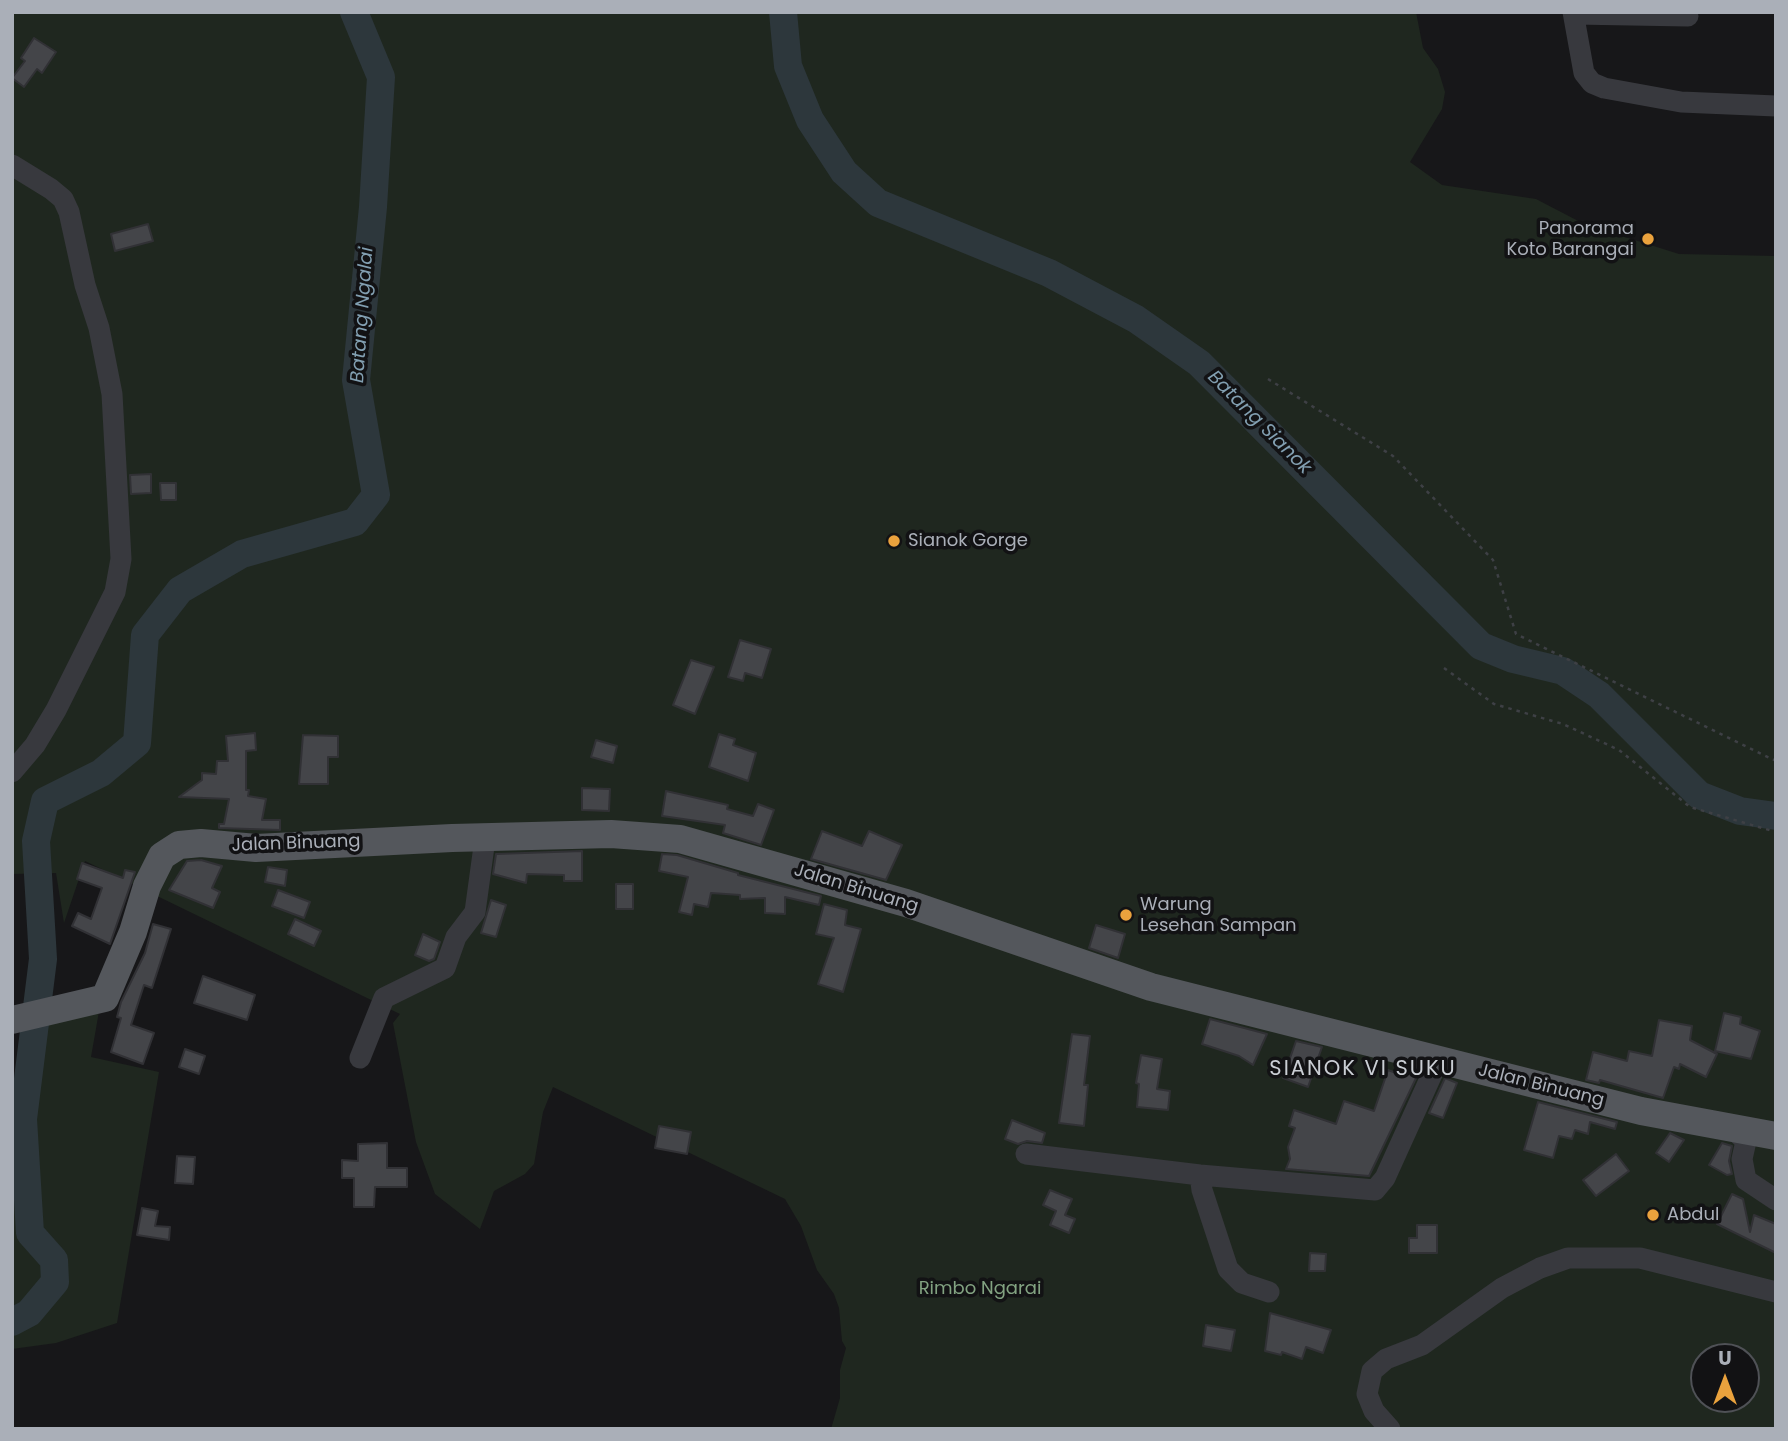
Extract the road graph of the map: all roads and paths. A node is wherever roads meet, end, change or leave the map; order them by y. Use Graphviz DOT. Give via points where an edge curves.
graph roads {
  1 [pos="1574,13"];
  2 [pos="1688,16"];
  3 [pos="1776,106"];
  4 [pos="12,165"];
  5 [pos="1268,379"];
  6 [pos="1444,668"];
  7 [pos="1776,761"];
  8 [pos="12,772"];
  9 [pos="1776,832"];
  10 [pos="485,839"];
  11 [pos="15,1019"];
  12 [pos="360,1058"];
  13 [pos="1438,1061"];
  14 [pos="1734,1130"];
  15 [pos="1776,1136"];
  16 [pos="1026,1154"];
  17 [pos="1200,1175"];
  18 [pos="1776,1200"];
  19 [pos="1269,1292"];
  20 [pos="1776,1292"];
  21 [pos="1390,1429"];
  1 -- 2 [label="street"];
  1 -- 3 [label="street" via="1584,73 1604,89 1681,102"];
  4 -- 8 [label="street" via="51,189 69,212 112,394 121,559 115,592 56,710"];
  5 -- 7 [label="path" via="1393,456 1493,560 1516,634"];
  6 -- 9 [label="path" via="1494,704 1563,724 1619,750 1689,807"];
  10 -- 11 [label="main road, Jalan Binuang" via="256,848 179,845 162,856 147,886 105,998"];
  10 -- 12 [label="street" via="475,912 456,937 445,968 384,998"];
  10 -- 13 [label="main road, Jalan Binuang" via="611,834 680,839 906,903 1151,987"];
  13 -- 14 [label="main road, Jalan Binuang"];
  13 -- 17 [label="street" via="1385,1178 1375,1190"];
  14 -- 15 [label="main road, Jalan Binuang"];
  14 -- 18 [label="street" via="1746,1141 1742,1159 1746,1180"];
  16 -- 17 [label="street"];
  17 -- 19 [label="street" via="1228,1269 1242,1283"];
  20 -- 21 [label="street" via="1640,1258 1594,1256 1559,1261 1503,1288 1422,1345 1386,1359 1372,1371 1367,1394"];
}
